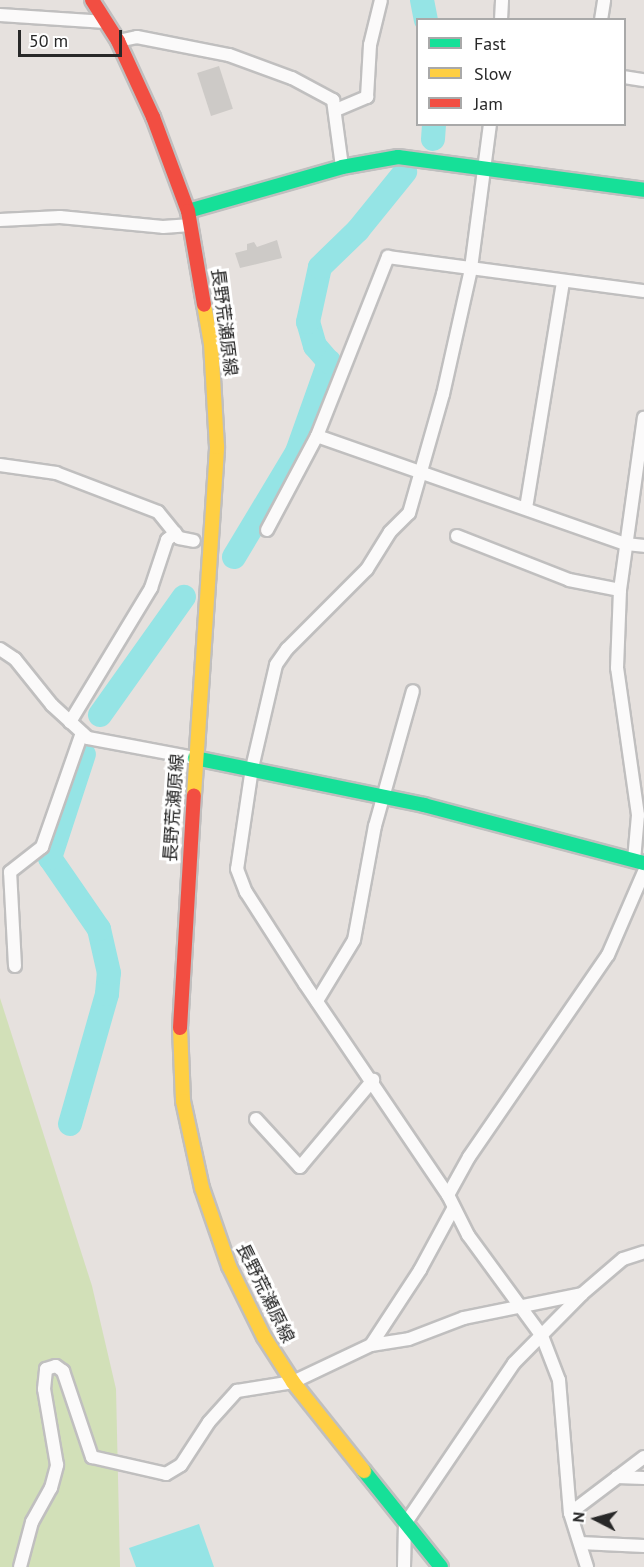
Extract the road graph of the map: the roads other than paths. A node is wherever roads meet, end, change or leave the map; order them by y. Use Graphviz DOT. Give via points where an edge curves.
graph roads {
  1 [pos="92,0"];
  2 [pos="381,0"];
  3 [pos="502,0"];
  4 [pos="604,0"];
  5 [pos="0,15"];
  6 [pos="501,18"];
  7 [pos="601,18"];
  8 [pos="106,22"];
  9 [pos="118,41"];
  10 [pos="626,77"];
  11 [pos="644,80"];
  12 [pos="336,110"];
  13 [pos="490,126"];
  14 [pos="342,167"];
  15 [pos="485,168"];
  16 [pos="644,190"];
  17 [pos="190,218"];
  18 [pos="0,220"];
  19 [pos="471,269"];
  20 [pos="563,281"];
  21 [pos="644,291"];
  22 [pos="644,418"];
  23 [pos="317,436"];
  24 [pos="0,465"];
  25 [pos="423,471"];
  26 [pos="526,508"];
  27 [pos="267,530"];
  28 [pos="175,533"];
  29 [pos="458,536"];
  30 [pos="194,541"];
  31 [pos="626,544"];
  32 [pos="644,546"];
  33 [pos="620,590"];
  34 [pos="0,649"];
  35 [pos="15,659"];
  36 [pos="0,660"];
  37 [pos="413,691"];
  38 [pos="70,722"];
  39 [pos="82,733"];
  40 [pos="195,758"];
  41 [pos="252,768"];
  42 [pos="384,797"];
  43 [pos="639,862"];
  44 [pos="644,872"];
  45 [pos="15,966"];
  46 [pos="317,1001"];
  47 [pos="373,1080"];
  48 [pos="256,1119"];
  49 [pos="448,1195"];
  50 [pos="453,1209"];
  51 [pos="644,1252"];
  52 [pos="582,1294"];
  53 [pos="520,1306"];
  54 [pos="542,1336"];
  55 [pos="371,1345"];
  56 [pos="293,1383"];
  57 [pos="644,1456"];
  58 [pos="617,1477"];
  59 [pos="644,1478"];
  60 [pos="570,1513"];
  61 [pos="405,1524"];
  62 [pos="580,1543"];
  63 [pos="644,1546"];
  64 [pos="20,1567"];
  65 [pos="404,1567"];
  66 [pos="441,1567"];
  67 [pos="587,1567"];
  1 -- 8 [label="main road, 長野荒瀬原線"];
  2 -- 12 [label="street" via="370,45 367,97"];
  3 -- 6 [label="street"];
  4 -- 7 [label="street"];
  5 -- 8 [label="street"];
  8 -- 9 [label="main road, 長野荒瀬原線"];
  9 -- 12 [label="street" via="138,37 229,55 292,78 333,100"];
  9 -- 17 [label="main road, 長野荒瀬原線" via="153,117"];
  10 -- 11 [label="street"];
  12 -- 14 [label="street"];
  13 -- 15 [label="street"];
  14 -- 15 [label="main road" via="398,157"];
  14 -- 17 [label="main road"];
  15 -- 16 [label="main road"];
  15 -- 19 [label="street"];
  17 -- 18 [label="street" via="163,227 60,218"];
  17 -- 40 [label="main road, 長野荒瀬原線" via="211,344 217,447"];
  19 -- 20 [label="street"];
  19 -- 23 [label="street" via="388,257"];
  19 -- 25 [label="street"];
  20 -- 21 [label="street"];
  20 -- 26 [label="street"];
  22 -- 31 [label="street"];
  23 -- 25 [label="street"];
  23 -- 27 [label="street"];
  24 -- 28 [label="street" via="56,473 158,512"];
  25 -- 26 [label="street"];
  25 -- 41 [label="street" via="409,513 390,532 367,569 287,649 276,665"];
  26 -- 31 [label="street"];
  28 -- 30 [label="street" via="179,538"];
  28 -- 38 [label="street" via="167,540 151,588"];
  29 -- 33 [label="street" via="569,580"];
  31 -- 32 [label="street"];
  31 -- 33 [label="street"];
  33 -- 43 [label="street" via="617,668 638,815"];
  34 -- 35 [label="street"];
  35 -- 36 [label="street"];
  35 -- 38 [label="street"];
  37 -- 42 [label="street"];
  38 -- 39 [label="street"];
  39 -- 40 [label="street" via="88,738"];
  39 -- 45 [label="street" via="42,847 9,872"];
  40 -- 41 [label="main road"];
  40 -- 56 [label="main road, 長野荒瀬原線" via="179,1017 183,1101 202,1188 229,1266 264,1337"];
  41 -- 42 [label="main road"];
  41 -- 46 [label="street" via="237,869 246,892"];
  42 -- 43 [label="main road"];
  42 -- 46 [label="street" via="354,940"];
  44 -- 49 [label="street" via="608,955 469,1157"];
  46 -- 47 [label="street"];
  47 -- 48 [label="street" via="300,1167"];
  47 -- 49 [label="street"];
  49 -- 50 [label="street"];
  50 -- 53 [label="street"];
  50 -- 55 [label="street" via="420,1270"];
  51 -- 52 [label="street" via="623,1259"];
  52 -- 53 [label="street"];
  52 -- 54 [label="street"];
  53 -- 54 [label="street"];
  53 -- 55 [label="street" via="464,1318 409,1339"];
  54 -- 60 [label="street" via="559,1380"];
  54 -- 61 [label="street" via="514,1363"];
  55 -- 56 [label="street"];
  56 -- 61 [label="main road, 長野荒瀬原線"];
  56 -- 64 [label="street" via="237,1391 209,1422 181,1465 166,1474 92,1457 63,1371 56,1366 46,1369 44,1389 57,1465 51,1488 32,1522"];
  57 -- 58 [label="street"];
  58 -- 59 [label="street"];
  58 -- 60 [label="street"];
  60 -- 62 [label="street"];
  61 -- 65 [label="street"];
  61 -- 66 [label="main road, 長野荒瀬原線"];
  62 -- 63 [label="street"];
  62 -- 67 [label="street"];
}
